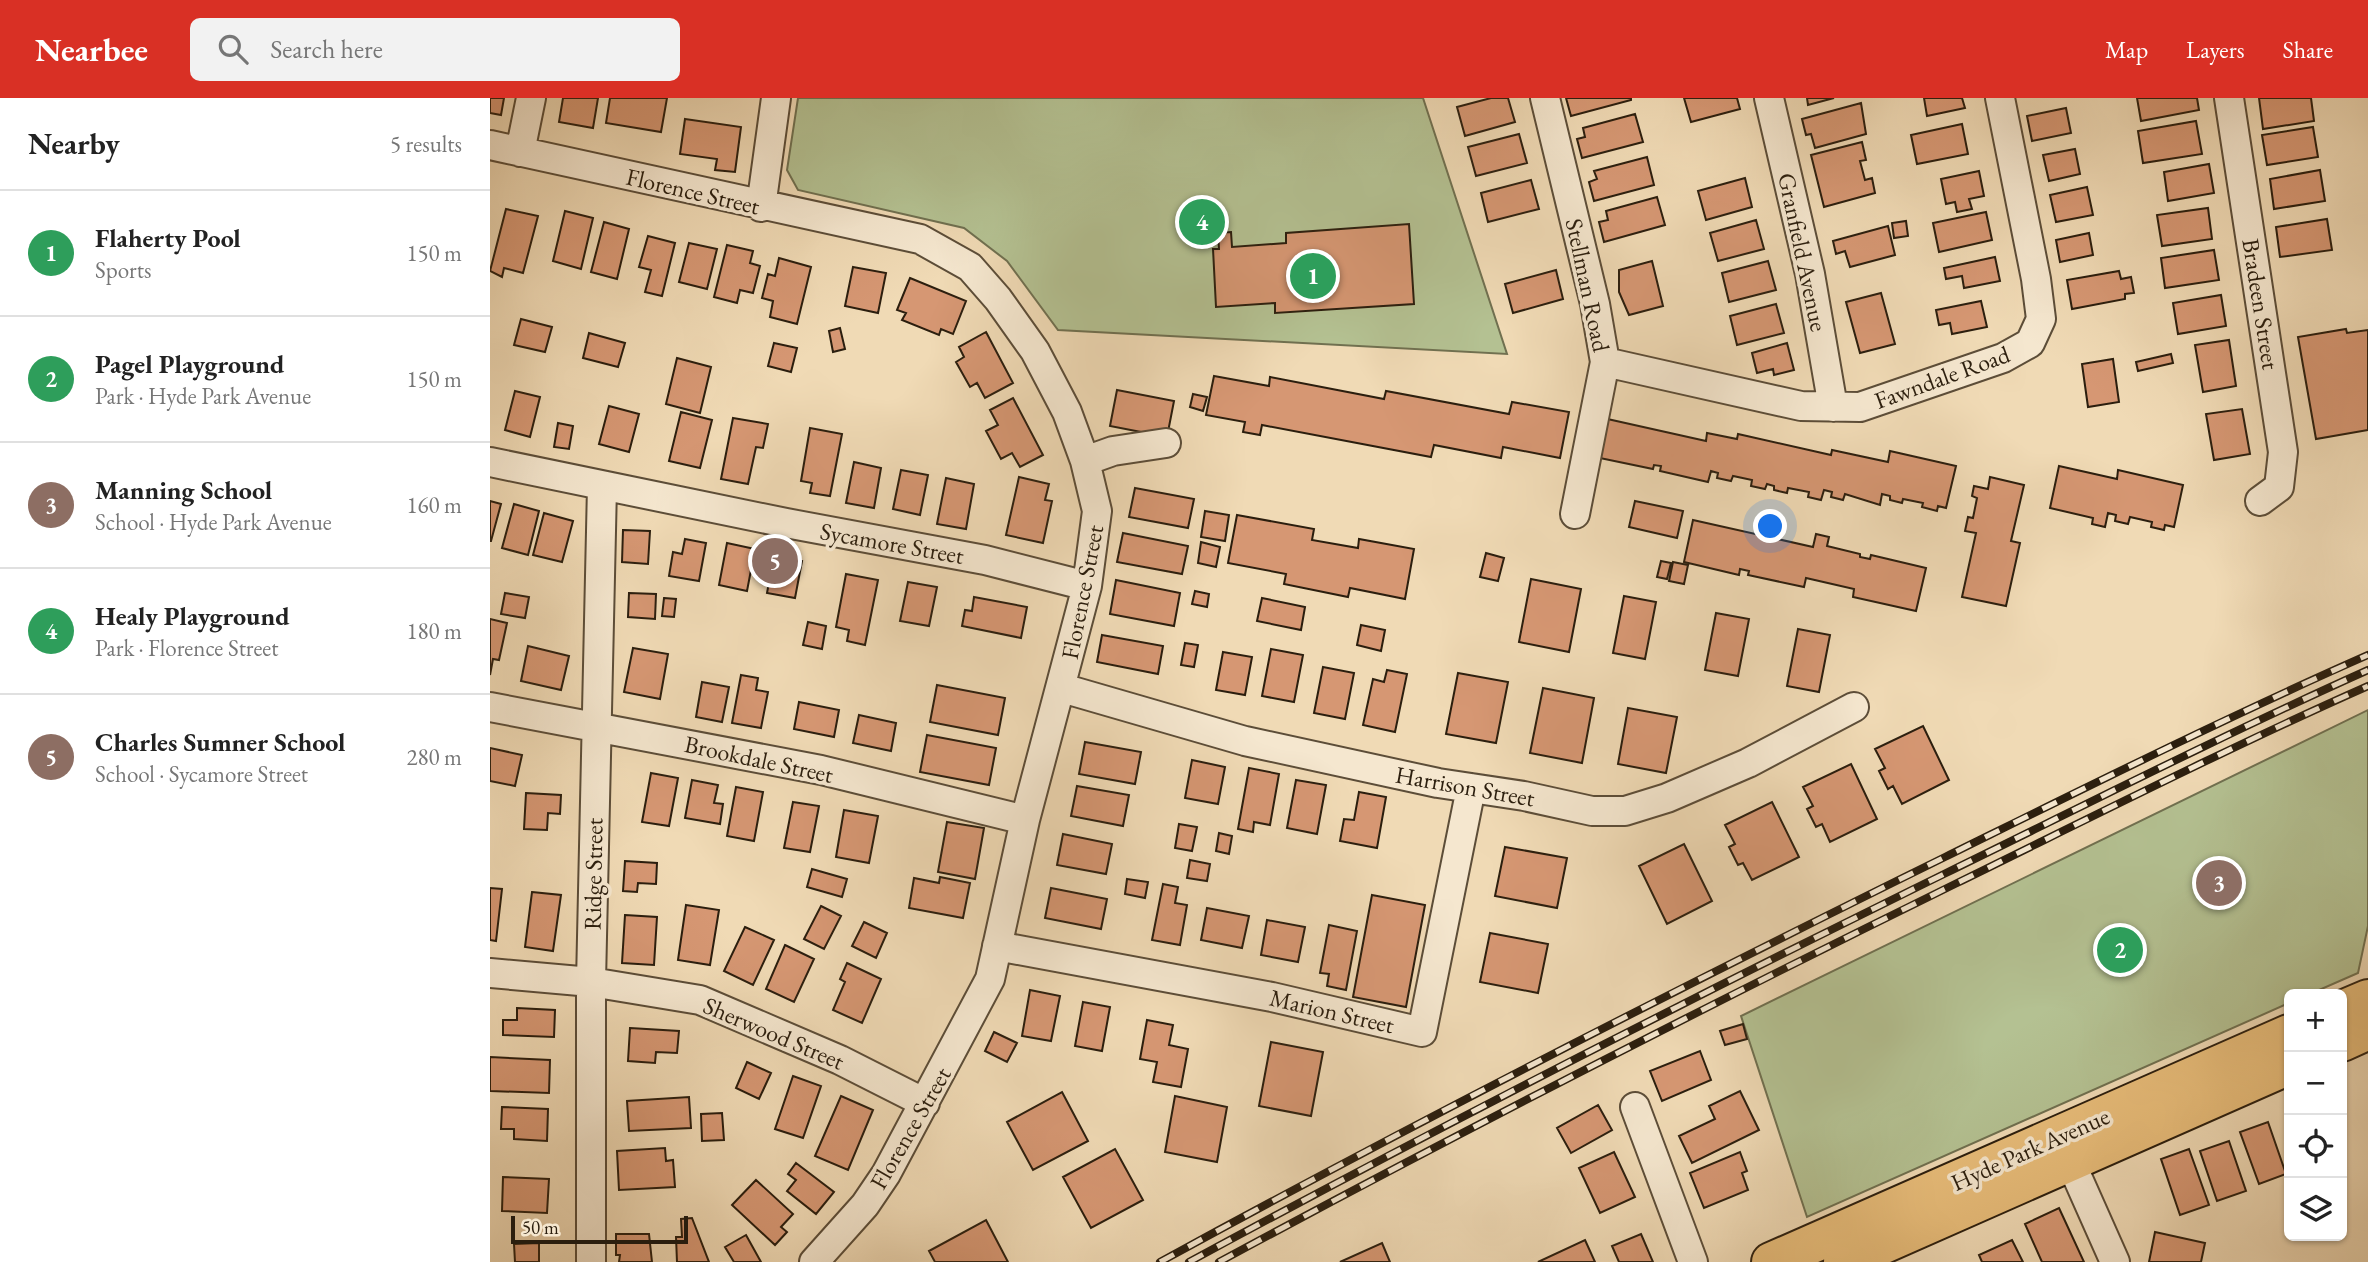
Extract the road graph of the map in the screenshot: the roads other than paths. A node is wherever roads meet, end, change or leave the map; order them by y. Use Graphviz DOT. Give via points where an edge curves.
graph roads {
  1 [pos="531,98"];
  2 [pos="776,98"];
  3 [pos="1545,98"];
  4 [pos="1769,98"];
  5 [pos="2000,98"];
  6 [pos="2229,98"];
  7 [pos="490,145"];
  8 [pos="520,152"];
  9 [pos="761,206"];
  10 [pos="1605,362"];
  11 [pos="1833,407"];
  12 [pos="1166,443"];
  13 [pos="1086,461"];
  14 [pos="490,462"];
  15 [pos="602,486"];
  16 [pos="2259,501"];
  17 [pos="1575,514"];
  18 [pos="1087,586"];
  19 [pos="1062,688"];
  20 [pos="490,707"];
  21 [pos="1854,707"];
  22 [pos="595,726"];
  23 [pos="1471,788"];
  24 [pos="1025,820"];
  25 [pos="997,946"];
  26 [pos="490,973"];
  27 [pos="591,982"];
  28 [pos="2368,999"];
  29 [pos="2347,1008"];
  30 [pos="2368,1030"];
  31 [pos="2284,1037"];
  32 [pos="2347,1040"];
  33 [pos="2284,1067"];
  34 [pos="925,1103"];
  35 [pos="1635,1107"];
  36 [pos="2065,1150"];
  37 [pos="592,1262"];
  38 [pos="814,1262"];
  39 [pos="1693,1262"];
  40 [pos="1773,1262"];
  41 [pos="1843,1262"];
  42 [pos="2115,1262"];
  1 -- 8 [label="street"];
  2 -- 9 [label="street"];
  3 -- 10 [label="street, Stellman Road"];
  4 -- 11 [label="street, Granfield Avenue" via="1810,274"];
  5 -- 11 [label="street, Fawndale Road" via="2040,306 2041,319 2030,343 2003,358 1883,400 1860,407"];
  6 -- 16 [label="street, Bradeen Street" via="2283,452 2279,487"];
  7 -- 8 [label="street, Florence Street"];
  8 -- 9 [label="street, Florence Street"];
  9 -- 13 [label="street, Florence Street" via="920,239 970,267 1035,351"];
  10 -- 11 [label="street, Fawndale Road" via="1801,406"];
  10 -- 17 [label="street, Stellman Road"];
  12 -- 13 [label="street" via="1113,451"];
  13 -- 18 [label="street, Florence Street" via="1097,511"];
  14 -- 15 [label="street, Sycamore Street"];
  15 -- 18 [label="street, Sycamore Street" via="985,560"];
  15 -- 22 [label="street, Ridge Street"];
  18 -- 19 [label="street, Florence Street"];
  19 -- 23 [label="street, Harrison Street" via="1245,741"];
  19 -- 24 [label="street, Florence Street"];
  20 -- 22 [label="street, Brookdale Street"];
  21 -- 23 [label="street, Harrison Street" via="1748,763 1667,799 1625,811 1592,811"];
  22 -- 24 [label="street, Brookdale Street" via="821,770"];
  22 -- 27 [label="street, Ridge Street"];
  23 -- 25 [label="street, Marion Street" via="1422,1032 1272,997"];
  24 -- 25 [label="street, Florence Street"];
  25 -- 34 [label="street, Florence Street" via="990,979"];
  26 -- 27 [label="street, Sherwood Street"];
  27 -- 34 [label="street, Sherwood Street" via="719,1005"];
  27 -- 37 [label="street, Ridge Street"];
  28 -- 29 [label="main road"];
  30 -- 32 [label="main road"];
  31 -- 36 [label="main road, Hyde Park Avenue"];
  33 -- 36 [label="main road, Hyde Park Avenue"];
  34 -- 38 [label="street, Florence Street" via="865,1205"];
  35 -- 39 [label="street"];
  36 -- 40 [label="main road, Hyde Park Avenue"];
  36 -- 41 [label="main road, Hyde Park Avenue"];
  36 -- 42 [label="street"];
}
